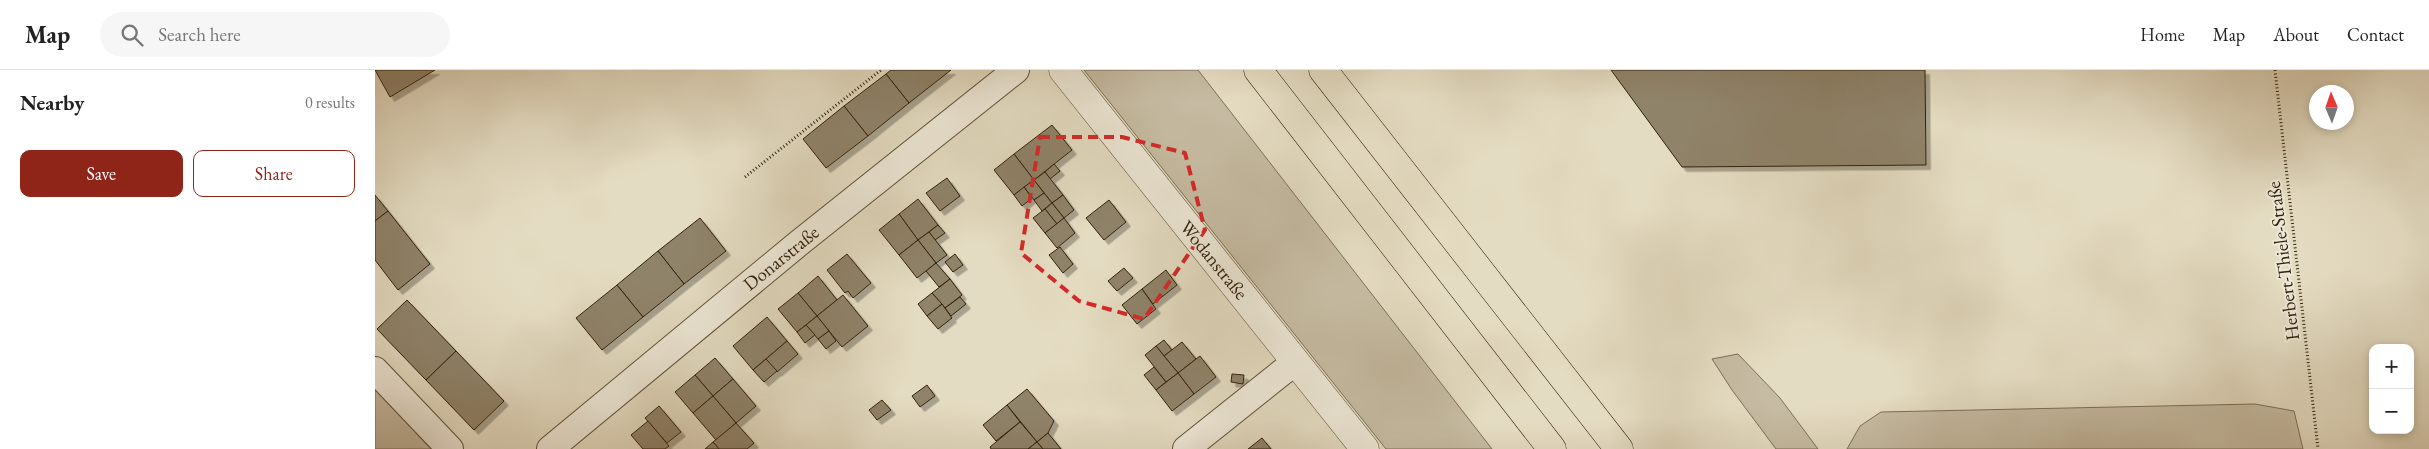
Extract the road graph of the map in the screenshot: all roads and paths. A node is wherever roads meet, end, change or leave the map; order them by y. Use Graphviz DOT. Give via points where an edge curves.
graph roads {
  1 [pos="881,70"];
  2 [pos="1016,70"];
  3 [pos="1063,70"];
  4 [pos="1258,70"];
  5 [pos="1323,70"];
  6 [pos="2275,70"];
  7 [pos="745,177"];
  8 [pos="1295,362"];
  9 [pos="375,370"];
  10 [pos="450,449"];
  11 [pos="549,449"];
  12 [pos="1186,449"];
  13 [pos="1365,449"];
  14 [pos="1552,449"];
  15 [pos="1619,449"];
  16 [pos="2319,449"];
  1 -- 7 [label="path"];
  2 -- 11 [label="street, Donarstraße"];
  3 -- 8 [label="street, Wodanstraße"];
  4 -- 14 [label="highway"];
  5 -- 15 [label="highway"];
  6 -- 16 [label="path, Herbert-Thiele-Straße"];
  8 -- 12 [label="street"];
  8 -- 13 [label="street, Wodanstraße"];
  9 -- 10 [label="street"];
}
